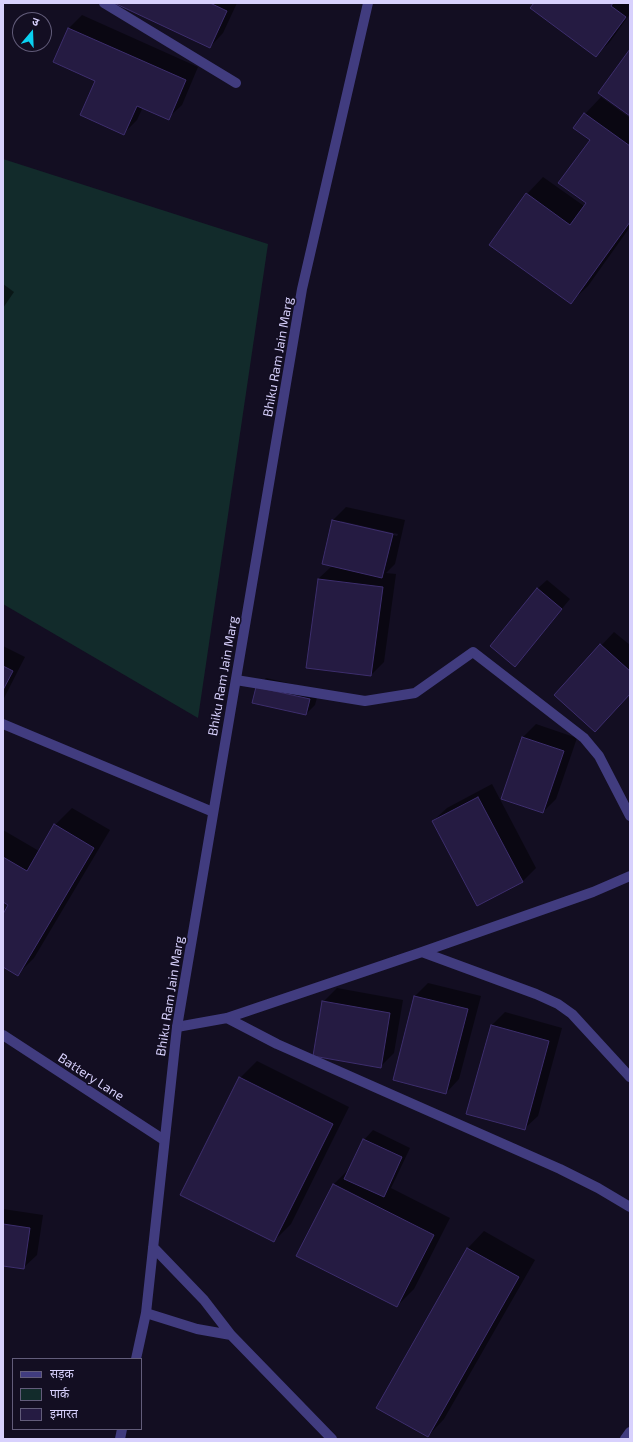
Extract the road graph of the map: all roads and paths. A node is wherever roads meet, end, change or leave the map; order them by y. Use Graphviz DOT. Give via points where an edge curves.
graph roads {
  1 [pos="104,3"];
  2 [pos="364,4"];
  3 [pos="236,83"];
  4 [pos="236,680"];
  5 [pos="3,724"];
  6 [pos="213,812"];
  7 [pos="630,816"];
  8 [pos="630,876"];
  9 [pos="422,952"];
  10 [pos="227,1018"];
  11 [pos="177,1027"];
  12 [pos="3,1035"];
  13 [pos="630,1077"];
  14 [pos="164,1140"];
  15 [pos="630,1207"];
  16 [pos="153,1247"];
  17 [pos="146,1313"];
  18 [pos="231,1335"];
  19 [pos="136,1358"];
  20 [pos="630,1432"];
  21 [pos="332,1439"];
  22 [pos="625,1439"];
  1 -- 3 [label="street"];
  2 -- 4 [label="street, Bhiku Ram Jain Marg" via="302,289"];
  4 -- 6 [label="street, Bhiku Ram Jain Marg"];
  4 -- 7 [label="street" via="365,701 415,693 473,652 584,738 599,756"];
  5 -- 6 [label="street"];
  6 -- 11 [label="street, Bhiku Ram Jain Marg"];
  8 -- 9 [label="street" via="593,892"];
  9 -- 10 [label="street"];
  9 -- 13 [label="street" via="558,1004 572,1014"];
  10 -- 11 [label="street"];
  10 -- 15 [label="street" via="277,1044 560,1169"];
  11 -- 14 [label="street, Bhiku Ram Jain Marg"];
  12 -- 14 [label="street, Battery Lane"];
  14 -- 16 [label="street, Bhiku Ram Jain Marg"];
  16 -- 17 [label="street, Bhiku Ram Jain Marg"];
  16 -- 18 [label="street" via="204,1300"];
  17 -- 18 [label="street" via="197,1329"];
  17 -- 19 [label="street, Bhiku Ram Jain Marg"];
  18 -- 21 [label="street"];
  20 -- 22 [label="street"];
}
